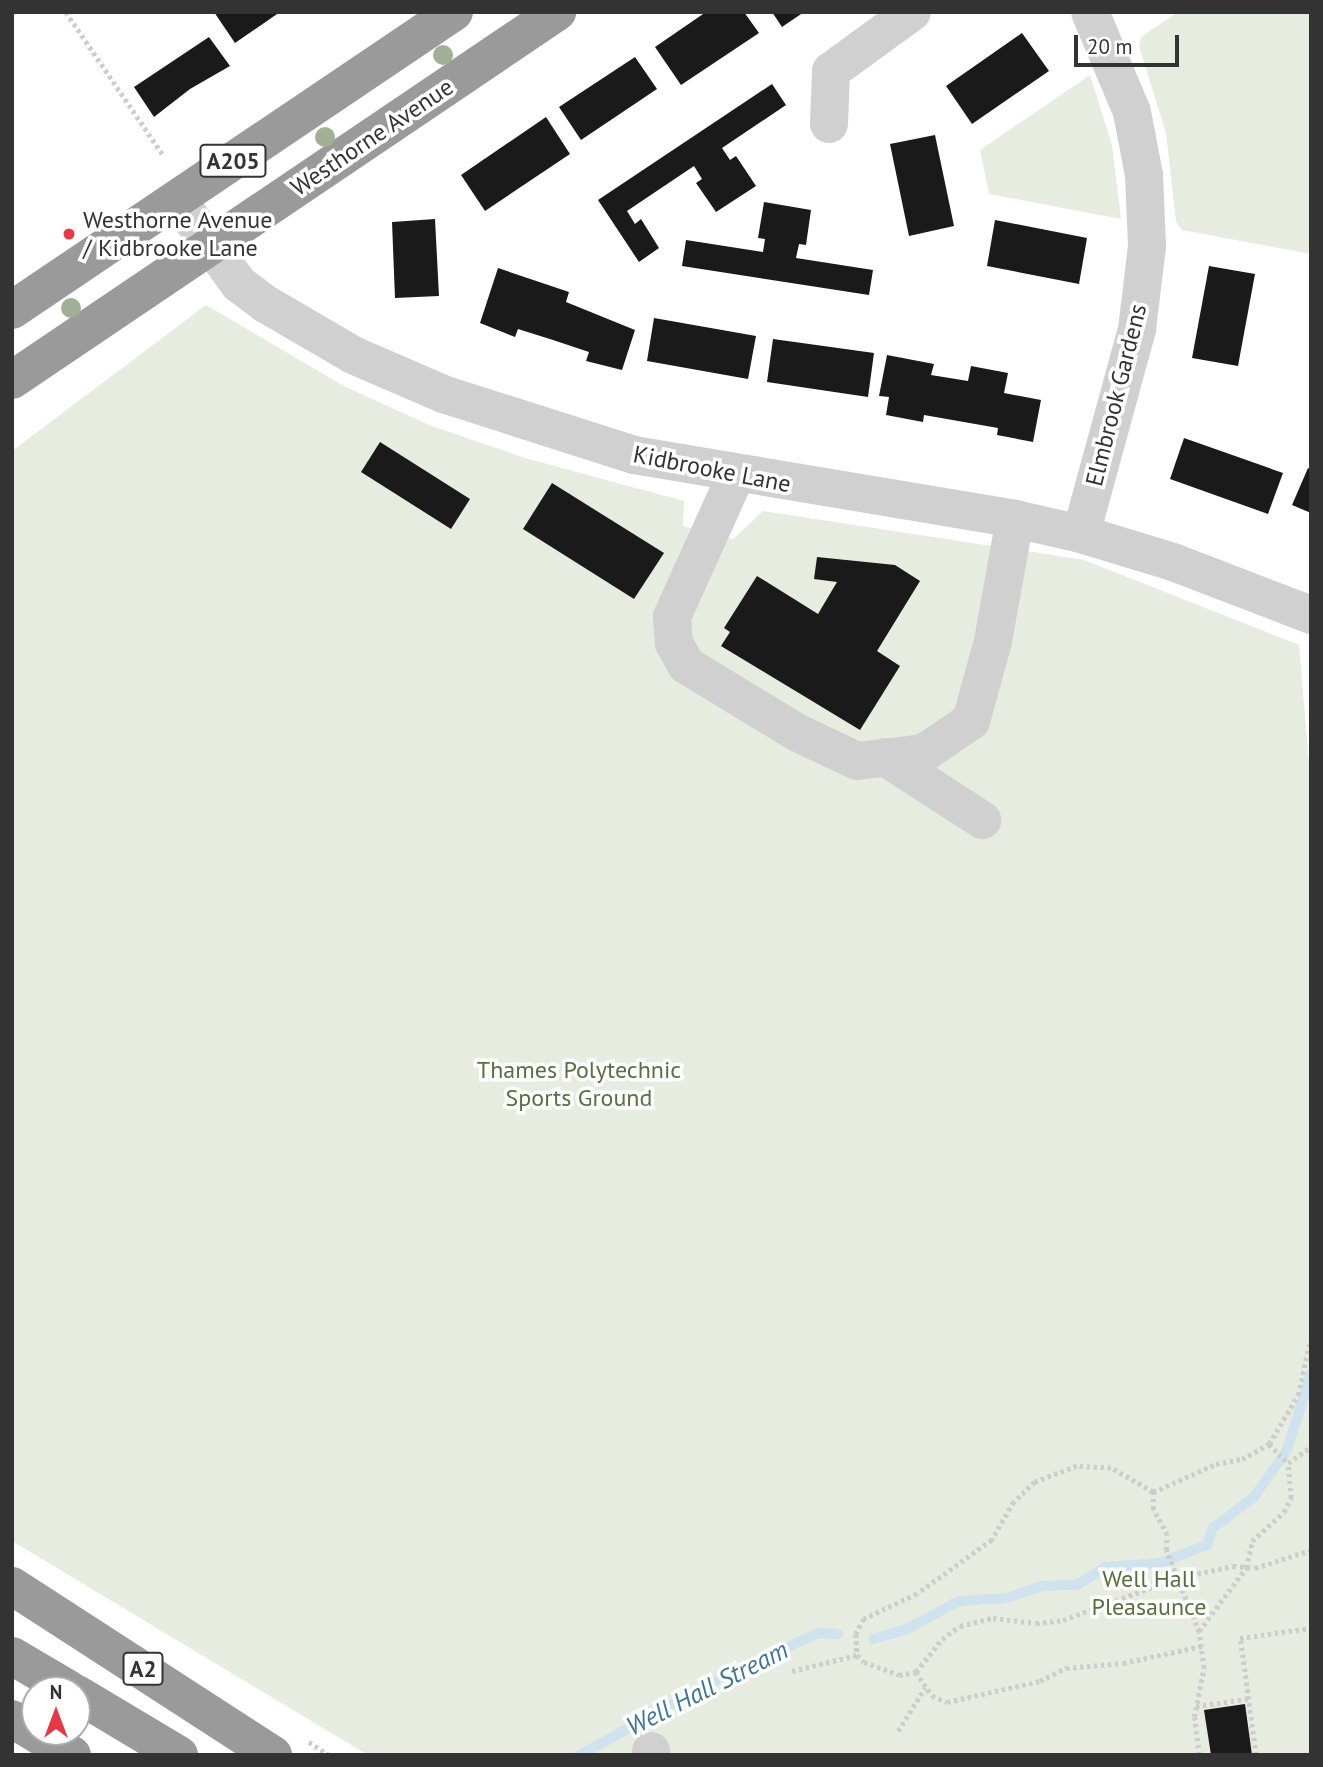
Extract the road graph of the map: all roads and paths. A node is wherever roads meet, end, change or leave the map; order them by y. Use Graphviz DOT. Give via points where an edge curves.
graph roads {
  1 [pos="66,12"];
  2 [pos="454,12"];
  3 [pos="557,12"];
  4 [pos="912,12"];
  5 [pos="1090,12"];
  6 [pos="829,124"];
  7 [pos="164,156"];
  8 [pos="177,199"];
  9 [pos="211,245"];
  10 [pos="12,310"];
  11 [pos="12,380"];
  12 [pos="736,475"];
  13 [pos="1015,519"];
  14 [pos="1081,534"];
  15 [pos="1311,615"];
  16 [pos="885,757"];
  17 [pos="982,820"];
  18 [pos="1311,1337"];
  19 [pos="1269,1444"];
  20 [pos="1311,1447"];
  21 [pos="1288,1463"];
  22 [pos="1153,1492"];
  23 [pos="1311,1550"];
  24 [pos="1246,1568"];
  25 [pos="1176,1576"];
  26 [pos="12,1586"];
  27 [pos="1311,1628"];
  28 [pos="1199,1632"];
  29 [pos="1202,1646"];
  30 [pos="857,1655"];
  31 [pos="12,1656"];
  32 [pos="792,1671"];
  33 [pos="916,1672"];
  34 [pos="46,1676"];
  35 [pos="925,1688"];
  36 [pos="1248,1699"];
  37 [pos="91,1702"];
  38 [pos="1196,1706"];
  39 [pos="12,1719"];
  40 [pos="898,1731"];
  41 [pos="72,1755"];
  42 [pos="179,1755"];
  43 [pos="273,1755"];
  44 [pos="1199,1755"];
  45 [pos="1256,1755"];
  1 -- 7 [label="path"];
  2 -- 8 [label="highway, A205"];
  3 -- 9 [label="highway, Westhorne Avenue / A205"];
  4 -- 6 [label="street" via="831,71"];
  5 -- 14 [label="street, Elmbrook Gardens" via="1132,112 1144,175 1147,246 1137,328"];
  8 -- 9 [label="street, Kidbrooke Lane"];
  8 -- 10 [label="highway, A205"];
  9 -- 11 [label="highway, Westhorne Avenue / A205"];
  9 -- 12 [label="street, Kidbrooke Lane" via="239,284 264,303 379,367 529,425 634,455"];
  12 -- 13 [label="street, Kidbrooke Lane"];
  12 -- 16 [label="street" via="671,617 674,643 686,665 835,754 857,761"];
  13 -- 14 [label="street, Kidbrooke Lane"];
  13 -- 16 [label="street" via="993,641 971,720 924,752"];
  14 -- 15 [label="street, Kidbrooke Lane" via="1172,562"];
  16 -- 17 [label="street"];
  18 -- 19 [label="path" via="1298,1395"];
  19 -- 21 [label="path"];
  19 -- 22 [label="path" via="1242,1459 1216,1464"];
  20 -- 21 [label="path"];
  21 -- 24 [label="path" via="1291,1498 1284,1512 1252,1541"];
  22 -- 25 [label="path" via="1153,1509 1167,1535 1166,1550"];
  22 -- 30 [label="path" via="1097,1465 1066,1469 1035,1482 1014,1502 992,1540 956,1569 864,1619 856,1634"];
  23 -- 24 [label="path"];
  24 -- 25 [label="path"];
  24 -- 28 [label="path"];
  25 -- 28 [label="path"];
  25 -- 33 [label="path" via="1063,1620 1036,1623 993,1618 960,1626 942,1639"];
  26 -- 43 [label="highway, A2"];
  27 -- 36 [label="path" via="1240,1638"];
  28 -- 29 [label="path"];
  29 -- 35 [label="path" via="1123,1663 1066,1668 1040,1681 947,1702"];
  29 -- 38 [label="path" via="1204,1668"];
  30 -- 32 [label="path"];
  30 -- 33 [label="path" via="879,1671"];
  31 -- 34 [label="highway"];
  33 -- 35 [label="path"];
  35 -- 40 [label="path"];
  36 -- 38 [label="path"];
  36 -- 45 [label="path"];
  37 -- 42 [label="highway, A2"];
  38 -- 44 [label="path"];
  39 -- 41 [label="highway"];
}
